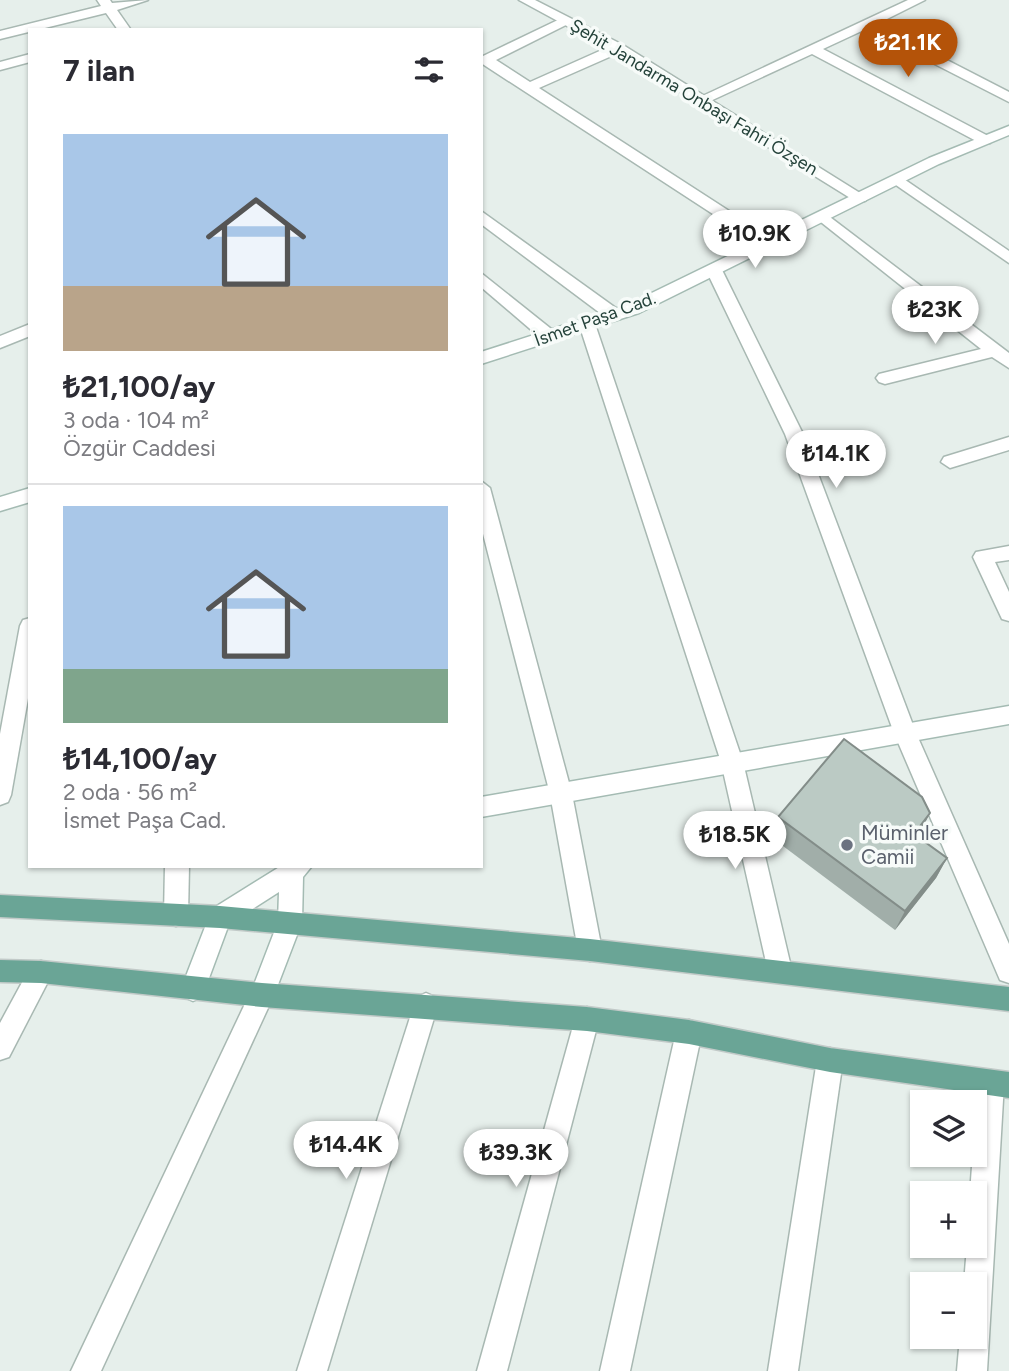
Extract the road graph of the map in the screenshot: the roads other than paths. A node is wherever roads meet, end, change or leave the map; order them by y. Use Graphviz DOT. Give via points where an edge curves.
graph roads {
  1 [pos="142,0"];
  2 [pos="525,0"];
  3 [pos="919,0"];
  4 [pos="106,4"];
  5 [pos="567,21"];
  6 [pos="0,24"];
  7 [pos="868,25"];
  8 [pos="124,28"];
  9 [pos="7,33"];
  10 [pos="618,48"];
  11 [pos="815,50"];
  12 [pos="28,59"];
  13 [pos="0,66"];
  14 [pos="528,88"];
  15 [pos="1009,98"];
  16 [pos="701,100"];
  17 [pos="1009,130"];
  18 [pos="985,140"];
  19 [pos="898,180"];
  20 [pos="860,198"];
  21 [pos="822,216"];
  22 [pos="483,217"];
  23 [pos="768,243"];
  24 [pos="1009,258"];
  25 [pos="714,270"];
  26 [pos="483,280"];
  27 [pos="614,315"];
  28 [pos="587,324"];
  29 [pos="28,334"];
  30 [pos="549,336"];
  31 [pos="0,342"];
  32 [pos="995,351"];
  33 [pos="483,357"];
  34 [pos="1009,362"];
  35 [pos="885,377"];
  36 [pos="1009,443"];
  37 [pos="950,462"];
  38 [pos="28,496"];
  39 [pos="483,496"];
  40 [pos="0,504"];
  41 [pos="1009,553"];
  42 [pos="1009,613"];
  43 [pos="28,637"];
  44 [pos="1009,715"];
  45 [pos="905,733"];
  46 [pos="732,762"];
  47 [pos="0,794"];
  48 [pos="561,794"];
  49 [pos="483,807"];
  50 [pos="177,868"];
  51 [pos="296,869"];
  52 [pos="0,906"];
  53 [pos="176,915"];
  54 [pos="220,917"];
  55 [pos="290,922"];
  56 [pos="590,950"];
  57 [pos="0,971"];
  58 [pos="780,971"];
  59 [pos="41,972"];
  60 [pos="1009,972"];
  61 [pos="193,989"];
  62 [pos="262,995"];
  63 [pos="1009,999"];
  64 [pos="426,1005"];
  65 [pos="587,1019"];
  66 [pos="689,1032"];
  67 [pos="0,1048"];
  68 [pos="830,1060"];
  69 [pos="1000,1084"];
  70 [pos="981,1272"];
  71 [pos="973,1349"];
  72 [pos="86,1371"];
  73 [pos="312,1371"];
  74 [pos="492,1371"];
  75 [pos="615,1371"];
  76 [pos="783,1371"];
  77 [pos="972,1371"];
  1 -- 4 [label="street"];
  2 -- 5 [label="street, Şehit Jandarma Onbaşı Fahri Özşen"];
  3 -- 7 [label="street"];
  4 -- 8 [label="street"];
  4 -- 9 [label="street"];
  5 -- 10 [label="street, Şehit Jandarma Onbaşı Fahri Özşen"];
  5 -- 14 [label="street" via="486,60"];
  6 -- 9 [label="street"];
  7 -- 11 [label="street"];
  7 -- 15 [label="street"];
  10 -- 14 [label="street"];
  10 -- 16 [label="street, Şehit Jandarma Onbaşı Fahri Özşen"];
  11 -- 16 [label="street"];
  11 -- 18 [label="street"];
  12 -- 13 [label="street"];
  14 -- 23 [label="street"];
  16 -- 20 [label="street, Şehit Jandarma Onbaşı Fahri Özşen"];
  17 -- 18 [label="street, İsmet Paşa Cad."];
  18 -- 19 [label="street, İsmet Paşa Cad."];
  19 -- 20 [label="street, İsmet Paşa Cad."];
  19 -- 24 [label="street"];
  20 -- 21 [label="street, İsmet Paşa Cad."];
  21 -- 23 [label="street, İsmet Paşa Cad."];
  21 -- 32 [label="street"];
  22 -- 27 [label="street"];
  23 -- 25 [label="street, İsmet Paşa Cad."];
  25 -- 27 [label="street, İsmet Paşa Cad."];
  25 -- 45 [label="street" via="794,434"];
  26 -- 30 [label="street"];
  27 -- 28 [label="street, İsmet Paşa Cad."];
  28 -- 30 [label="street, İsmet Paşa Cad."];
  28 -- 46 [label="street"];
  29 -- 31 [label="street"];
  30 -- 33 [label="street, İsmet Paşa Cad."];
  32 -- 34 [label="street"];
  32 -- 35 [label="street"];
  36 -- 37 [label="street"];
  38 -- 40 [label="street"];
  39 -- 48 [label="street"];
  41 -- 42 [label="street" via="983,557"];
  43 -- 47 [label="street"];
  44 -- 45 [label="street"];
  45 -- 46 [label="street"];
  45 -- 60 [label="street"];
  46 -- 48 [label="street"];
  46 -- 58 [label="street"];
  48 -- 49 [label="street"];
  48 -- 56 [label="street"];
  50 -- 53 [label="street"];
  51 -- 54 [label="street"];
  51 -- 55 [label="street"];
  52 -- 53 [label="main road"];
  53 -- 54 [label="main road"];
  54 -- 55 [label="main road"];
  54 -- 61 [label="street"];
  55 -- 56 [label="main road"];
  55 -- 62 [label="street"];
  56 -- 58 [label="main road"];
  57 -- 59 [label="main road"];
  58 -- 63 [label="main road"];
  59 -- 61 [label="main road"];
  59 -- 67 [label="street"];
  61 -- 62 [label="main road"];
  62 -- 64 [label="main road"];
  62 -- 72 [label="street"];
  64 -- 65 [label="main road"];
  64 -- 73 [label="street"];
  65 -- 66 [label="main road"];
  65 -- 74 [label="street"];
  66 -- 68 [label="main road"];
  66 -- 75 [label="street"];
  68 -- 69 [label="main road"];
  68 -- 76 [label="street"];
  69 -- 70 [label="street"];
  71 -- 77 [label="street"];
}
